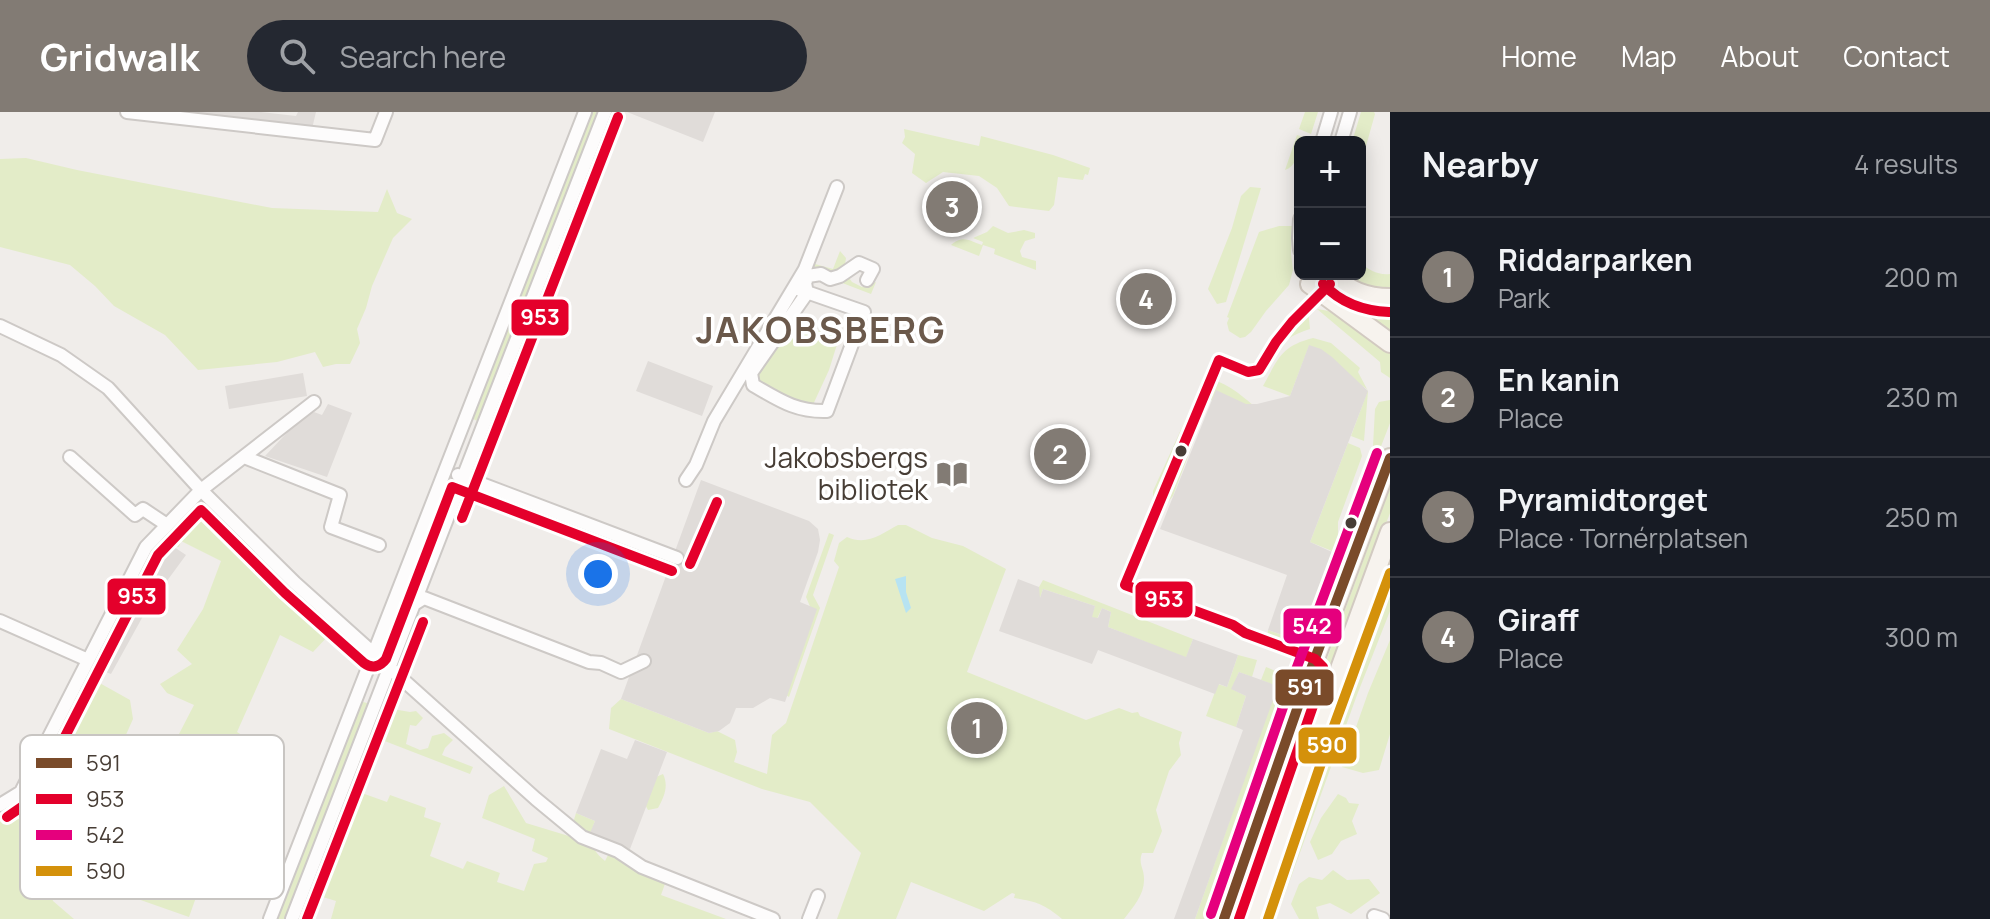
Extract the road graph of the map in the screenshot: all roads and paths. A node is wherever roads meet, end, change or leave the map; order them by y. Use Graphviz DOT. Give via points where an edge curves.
graph roads {
  1 [pos="127,112"];
  2 [pos="386,112"];
  3 [pos="585,112"];
  4 [pos="605,112"];
  5 [pos="1331,112"];
  6 [pos="1350,112"];
  7 [pos="1324,136"];
  8 [pos="1343,136"];
  9 [pos="837,187"];
  10 [pos="867,280"];
  11 [pos="1309,280"];
  12 [pos="1340,280"];
  13 [pos="801,290"];
  14 [pos="1390,298"];
  15 [pos="0,326"];
  16 [pos="1390,343"];
  17 [pos="314,402"];
  18 [pos="70,457"];
  19 [pos="244,457"];
  20 [pos="1390,458"];
  21 [pos="444,469"];
  22 [pos="463,476"];
  23 [pos="686,480"];
  24 [pos="201,490"];
  25 [pos="167,525"];
  26 [pos="1390,532"];
  27 [pos="379,545"];
  28 [pos="677,558"];
  29 [pos="416,603"];
  30 [pos="0,621"];
  31 [pos="373,653"];
  32 [pos="88,660"];
  33 [pos="644,661"];
  34 [pos="390,667"];
  35 [pos="50,735"];
  36 [pos="20,793"];
  37 [pos="0,805"];
  38 [pos="284,883"];
  39 [pos="818,896"];
  40 [pos="278,899"];
  41 [pos="270,919"];
  42 [pos="292,919"];
  43 [pos="773,919"];
  44 [pos="809,919"];
  45 [pos="1224,919"];
  46 [pos="1253,919"];
  1 -- 2 [label="street" via="375,140"];
  3 -- 21 [label="street"];
  4 -- 22 [label="street"];
  5 -- 7 [label="street"];
  6 -- 8 [label="street"];
  9 -- 13 [label="street"];
  10 -- 13 [label="street" via="873,269 859,263 830,279 808,276"];
  11 -- 16 [label="main road"];
  12 -- 14 [label="main road" via="1358,292"];
  13 -- 13 [label="street" via="864,312 827,411 788,406 753,385 751,373"];
  13 -- 23 [label="street" via="714,421"];
  15 -- 24 [label="street" via="61,355 108,388"];
  17 -- 19 [label="street"];
  18 -- 25 [label="street" via="135,515 143,509"];
  19 -- 24 [label="street"];
  19 -- 27 [label="street" via="340,495 331,527"];
  20 -- 45 [label="main road"];
  21 -- 22 [label="street"];
  21 -- 31 [label="street"];
  22 -- 28 [label="street"];
  22 -- 29 [label="street"];
  24 -- 25 [label="street"];
  24 -- 31 [label="street"];
  25 -- 32 [label="street" via="146,547"];
  26 -- 46 [label="main road"];
  29 -- 33 [label="street" via="424,598 621,672"];
  29 -- 34 [label="street"];
  30 -- 32 [label="street"];
  31 -- 34 [label="street"];
  31 -- 38 [label="street"];
  32 -- 35 [label="street"];
  34 -- 42 [label="street"];
  34 -- 43 [label="street" via="582,837"];
  36 -- 37 [label="street"];
  39 -- 44 [label="street"];
  40 -- 41 [label="street"];
}
